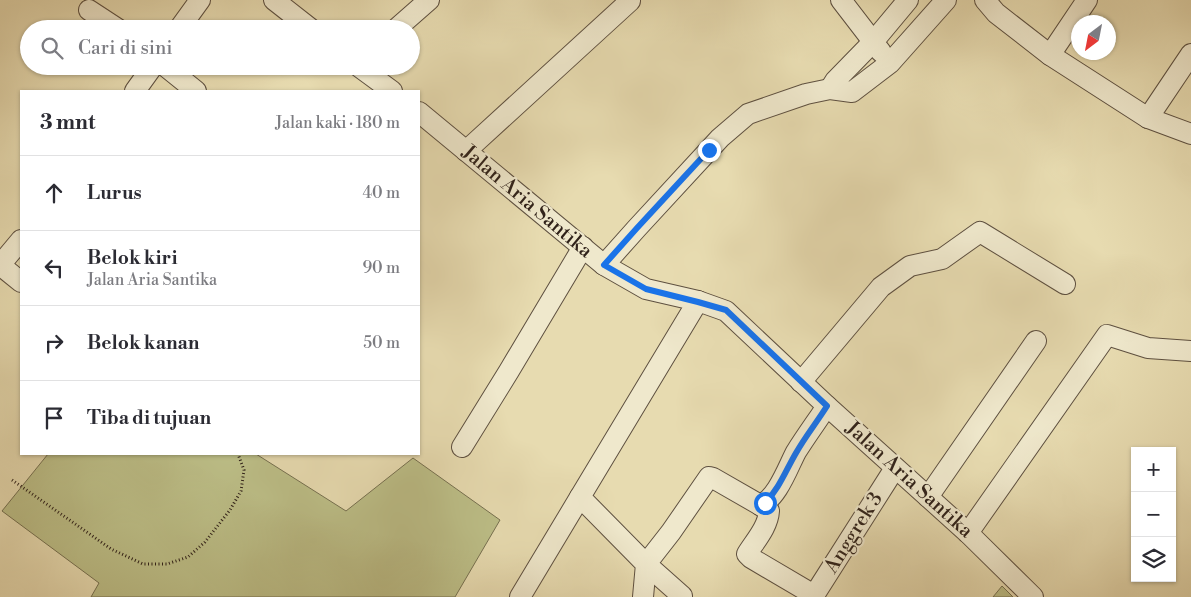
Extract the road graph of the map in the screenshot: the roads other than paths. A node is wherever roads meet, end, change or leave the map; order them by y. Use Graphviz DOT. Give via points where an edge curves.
graph roads {
  1 [pos="200,0"];
  2 [pos="274,0"];
  3 [pos="429,0"];
  4 [pos="841,0"];
  5 [pos="908,0"];
  6 [pos="946,0"];
  7 [pos="985,0"];
  8 [pos="1087,0"];
  9 [pos="630,1"];
  10 [pos="89,10"];
  11 [pos="104,20"];
  12 [pos="186,20"];
  13 [pos="299,20"];
  14 [pos="406,20"];
  15 [pos="872,42"];
  16 [pos="1191,54"];
  17 [pos="1050,55"];
  18 [pos="890,63"];
  19 [pos="147,75"];
  20 [pos="177,75"];
  21 [pos="370,75"];
  22 [pos="136,90"];
  23 [pos="195,90"];
  24 [pos="391,90"];
  25 [pos="830,90"];
  26 [pos="420,113"];
  27 [pos="1148,118"];
  28 [pos="1191,134"];
  29 [pos="466,151"];
  30 [pos="20,241"];
  31 [pos="583,247"];
  32 [pos="0,265"];
  33 [pos="604,265"];
  34 [pos="20,281"];
  35 [pos="1065,284"];
  36 [pos="698,302"];
  37 [pos="1036,341"];
  38 [pos="1191,350"];
  39 [pos="801,382"];
  40 [pos="827,406"];
  41 [pos="462,447"];
  42 [pos="895,468"];
  43 [pos="580,497"];
  44 [pos="928,497"];
  45 [pos="760,505"];
  46 [pos="968,533"];
  47 [pos="646,564"];
  48 [pos="682,596"];
  49 [pos="814,596"];
  50 [pos="520,597"];
  51 [pos="643,597"];
  52 [pos="1033,597"];
  1 -- 12 [label="street"];
  2 -- 13 [label="street"];
  3 -- 14 [label="street"];
  4 -- 15 [label="street"];
  5 -- 15 [label="street"];
  6 -- 18 [label="street"];
  7 -- 17 [label="street" via="996,13"];
  8 -- 17 [label="street"];
  9 -- 29 [label="street"];
  10 -- 11 [label="street"];
  15 -- 18 [label="street"];
  15 -- 25 [label="street"];
  16 -- 27 [label="street"];
  17 -- 27 [label="street"];
  18 -- 25 [label="street" via="852,92"];
  19 -- 22 [label="street"];
  20 -- 23 [label="street"];
  21 -- 24 [label="street"];
  25 -- 33 [label="street" via="806,94 748,114 720,138"];
  26 -- 29 [label="street, Jalan Aria Santika"];
  27 -- 28 [label="street"];
  29 -- 31 [label="street, Jalan Aria Santika"];
  30 -- 32 [label="street"];
  31 -- 33 [label="street, Jalan Aria Santika"];
  31 -- 41 [label="street"];
  32 -- 34 [label="street"];
  33 -- 36 [label="street, Jalan Aria Santika" via="646,289"];
  35 -- 39 [label="street" via="980,232 942,259 910,266 881,286"];
  36 -- 39 [label="street, Jalan Aria Santika" via="726,310"];
  36 -- 43 [label="street"];
  37 -- 44 [label="street"];
  38 -- 46 [label="street" via="1148,348 1107,335"];
  39 -- 40 [label="street, Jalan Aria Santika"];
  40 -- 42 [label="street, Jalan Aria Santika"];
  40 -- 45 [label="street" via="770,498"];
  42 -- 44 [label="street, Jalan Aria Santika"];
  42 -- 49 [label="street, Anggrek 3"];
  43 -- 47 [label="street"];
  43 -- 50 [label="street"];
  44 -- 46 [label="street, Jalan Aria Santika"];
  45 -- 47 [label="street" via="709,477"];
  45 -- 49 [label="street" via="769,514 747,554"];
  46 -- 52 [label="street, Jalan Aria Santika"];
  47 -- 48 [label="street"];
  47 -- 51 [label="street"];
}
